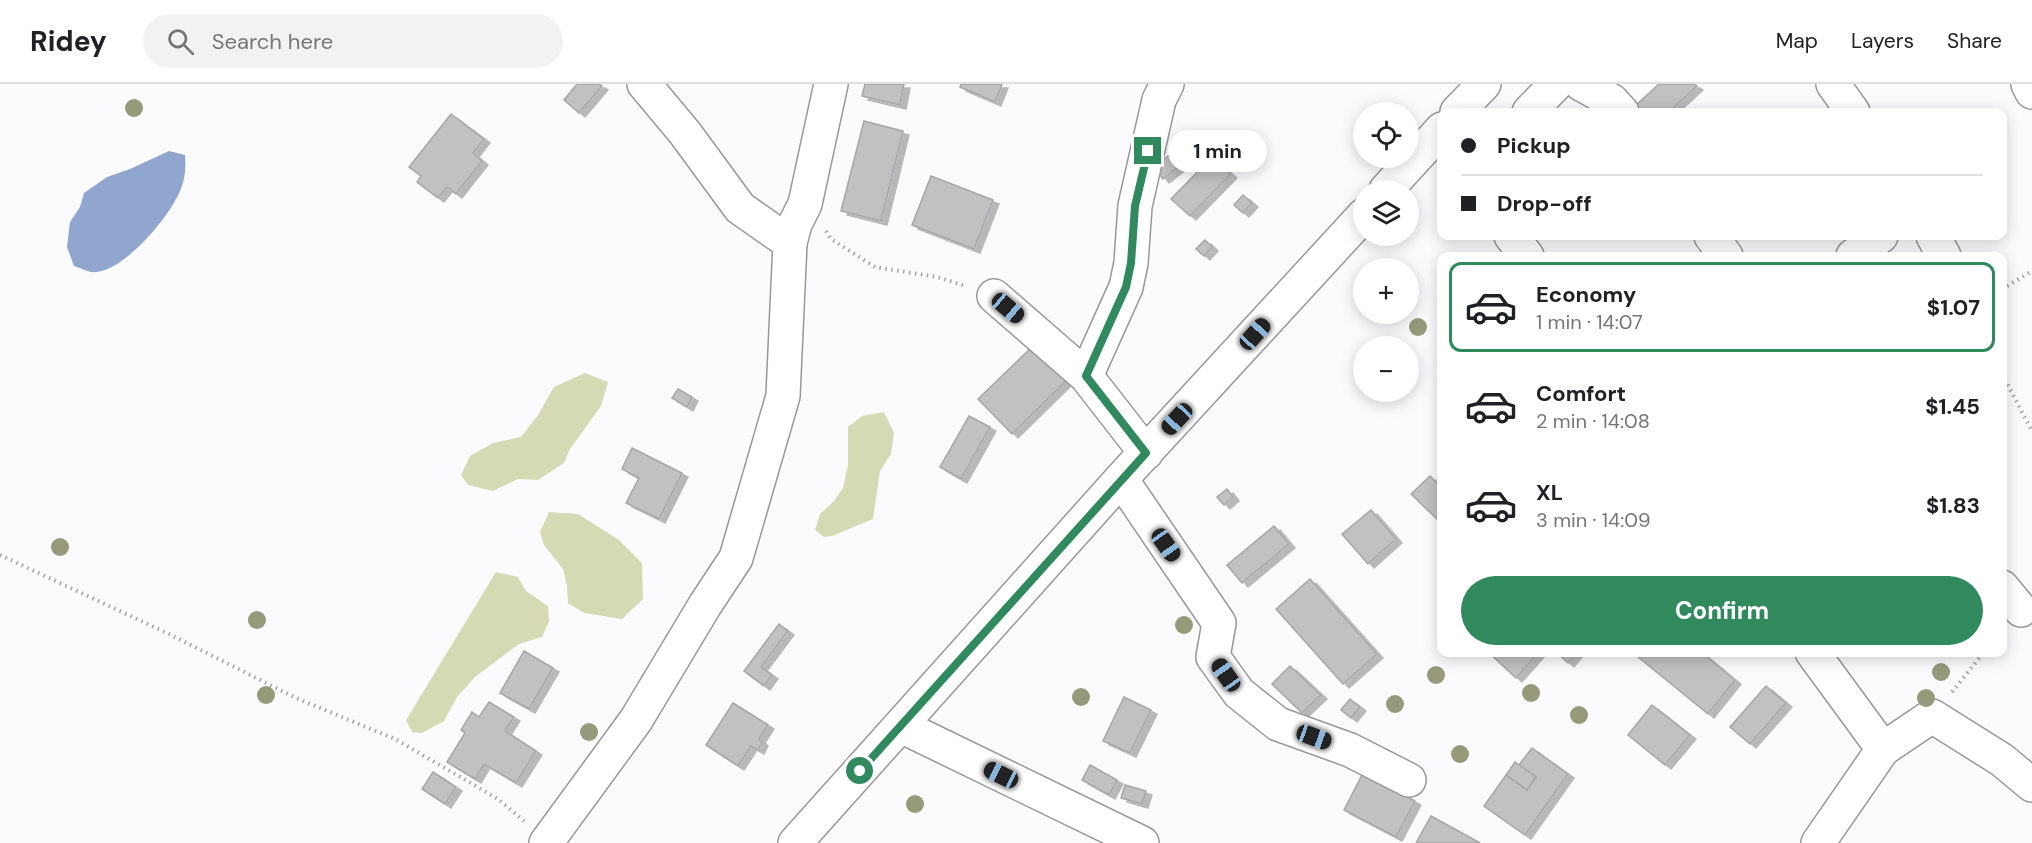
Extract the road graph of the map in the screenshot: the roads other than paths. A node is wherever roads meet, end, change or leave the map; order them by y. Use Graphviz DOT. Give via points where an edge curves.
graph roads {
  1 [pos="644,84"];
  2 [pos="831,84"];
  3 [pos="1167,84"];
  4 [pos="1484,84"];
  5 [pos="1556,84"];
  6 [pos="1581,84"];
  7 [pos="1833,84"];
  8 [pos="2028,84"];
  9 [pos="2032,92"];
  10 [pos="1461,108"];
  11 [pos="1533,108"];
  12 [pos="1618,108"];
  13 [pos="1850,108"];
  14 [pos="1437,140"];
  15 [pos="1396,180"];
  16 [pos="1353,227"];
  17 [pos="1514,240"];
  18 [pos="1875,240"];
  19 [pos="790,243"];
  20 [pos="1524,252"];
  21 [pos="1859,252"];
  22 [pos="994,296"];
  23 [pos="1086,376"];
  24 [pos="1146,453"];
  25 [pos="1121,479"];
  26 [pos="1816,657"];
  27 [pos="901,726"];
  28 [pos="1883,749"];
  29 [pos="1409,780"];
  30 [pos="2032,785"];
  31 [pos="547,842"];
  32 [pos="795,843"];
  33 [pos="1142,843"];
  34 [pos="1818,843"];
  1 -- 19 [label="street" via="740,208"];
  2 -- 19 [label="street" via="805,204"];
  3 -- 23 [label="street" via="1135,206 1126,287"];
  4 -- 10 [label="street"];
  5 -- 11 [label="street"];
  6 -- 12 [label="street"];
  7 -- 13 [label="street"];
  8 -- 9 [label="street"];
  14 -- 15 [label="street"];
  16 -- 24 [label="street"];
  17 -- 20 [label="street"];
  18 -- 21 [label="street"];
  19 -- 31 [label="street" via="783,396 736,558 636,720"];
  22 -- 23 [label="street"];
  23 -- 24 [label="street"];
  24 -- 25 [label="street"];
  25 -- 27 [label="street"];
  25 -- 29 [label="street" via="1219,623 1213,657 1239,693 1278,724 1350,750"];
  26 -- 28 [label="street"];
  27 -- 32 [label="street"];
  27 -- 33 [label="street"];
  28 -- 30 [label="street" via="1932,716 2002,760"];
  28 -- 34 [label="street"];
}
